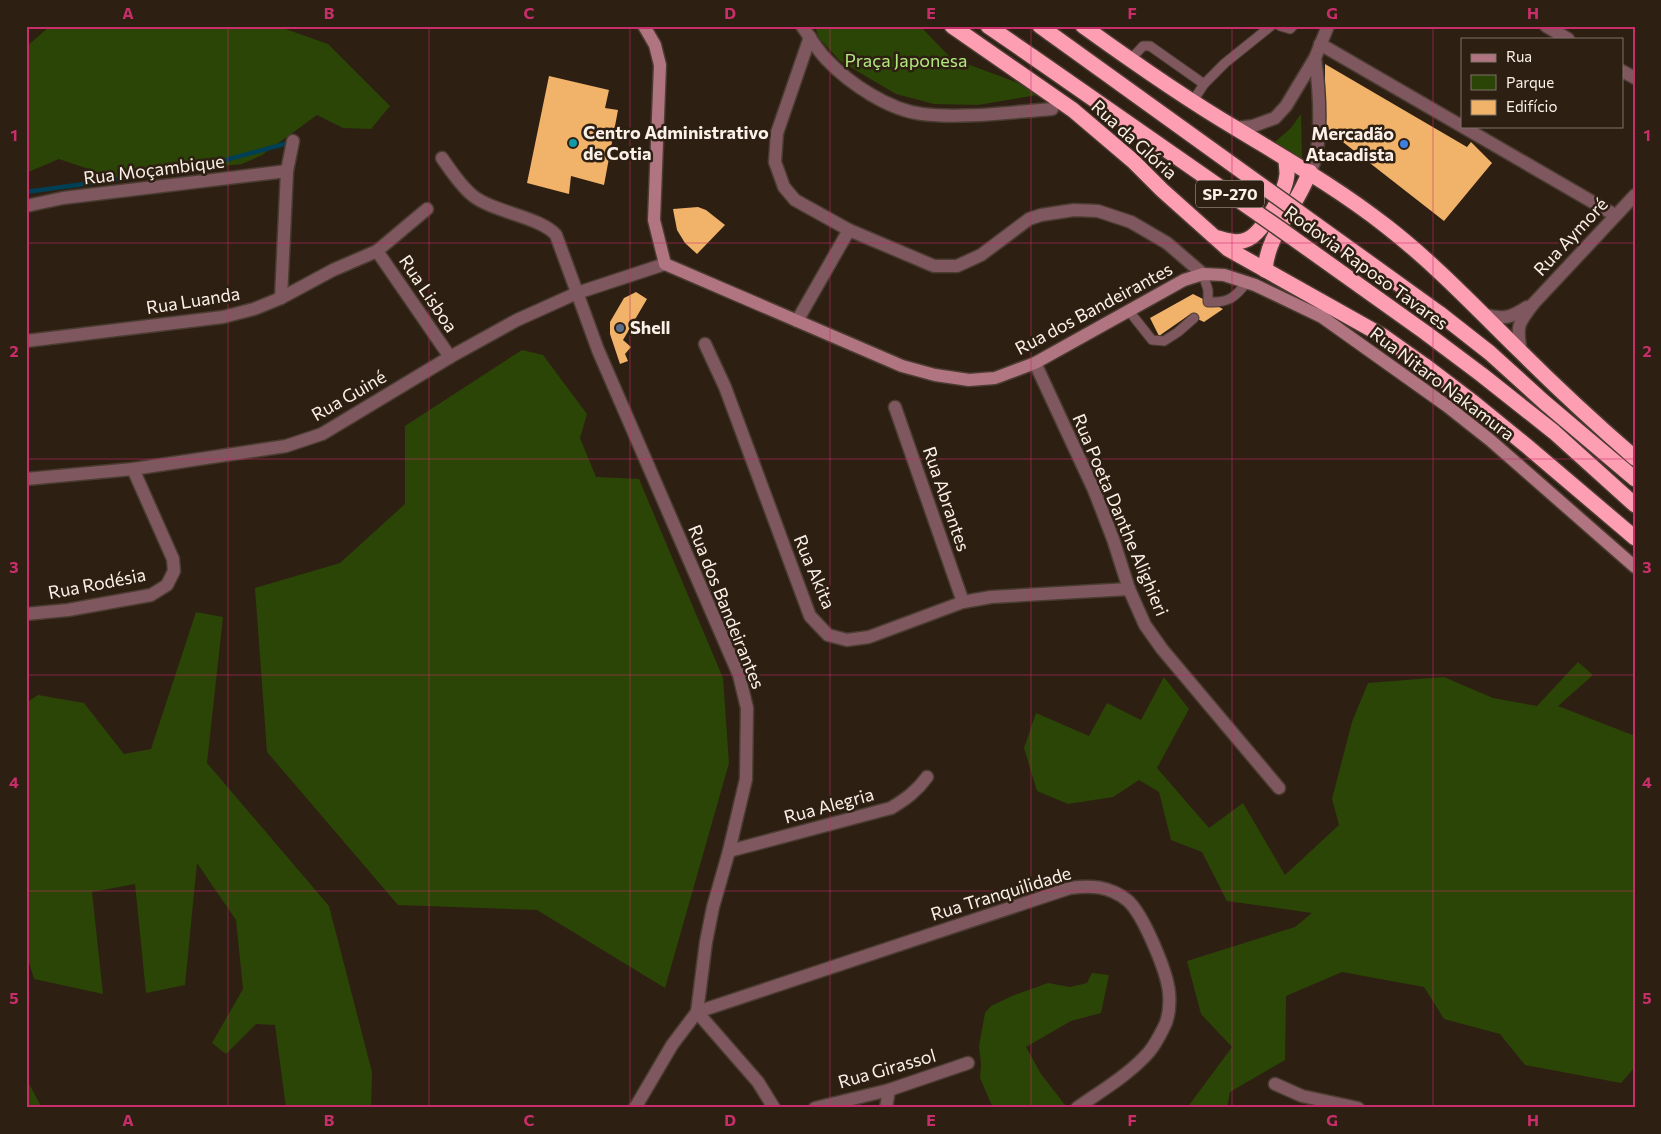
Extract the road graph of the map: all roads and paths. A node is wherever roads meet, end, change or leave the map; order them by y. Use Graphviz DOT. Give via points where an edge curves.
graph roads {
  1 [pos="644,26"];
  2 [pos="952,26"];
  3 [pos="988,26"];
  4 [pos="1271,26"];
  5 [pos="1280,26"];
  6 [pos="1293,26"];
  7 [pos="1328,26"];
  8 [pos="1546,26"];
  9 [pos="1088,28"];
  10 [pos="806,30"];
  11 [pos="1046,30"];
  12 [pos="1566,38"];
  13 [pos="1320,44"];
  14 [pos="1315,58"];
  15 [pos="1130,60"];
  16 [pos="1204,84"];
  17 [pos="1192,101"];
  18 [pos="1052,109"];
  19 [pos="1461,126"];
  20 [pos="1236,128"];
  21 [pos="1465,128"];
  22 [pos="293,141"];
  23 [pos="442,158"];
  24 [pos="1286,159"];
  25 [pos="287,171"];
  26 [pos="1310,172"];
  27 [pos="1334,188"];
  28 [pos="1635,195"];
  29 [pos="1296,199"];
  30 [pos="26,206"];
  31 [pos="428,209"];
  32 [pos="1615,215"];
  33 [pos="849,230"];
  34 [pos="1214,237"];
  35 [pos="377,250"];
  36 [pos="665,264"];
  37 [pos="1265,270"];
  38 [pos="1203,274"];
  39 [pos="1247,282"];
  40 [pos="577,293"];
  41 [pos="281,298"];
  42 [pos="1534,303"];
  43 [pos="1129,311"];
  44 [pos="1486,315"];
  45 [pos="1194,318"];
  46 [pos="798,321"];
  47 [pos="26,341"];
  48 [pos="705,344"];
  49 [pos="1521,352"];
  50 [pos="450,357"];
  51 [pos="1035,363"];
  52 [pos="895,407"];
  53 [pos="1635,458"];
  54 [pos="132,469"];
  55 [pos="26,479"];
  56 [pos="1635,480"];
  57 [pos="1635,505"];
  58 [pos="1635,538"];
  59 [pos="1635,567"];
  60 [pos="1129,589"];
  61 [pos="963,602"];
  62 [pos="26,614"];
  63 [pos="927,777"];
  64 [pos="1279,788"];
  65 [pos="729,851"];
  66 [pos="697,1012"];
  67 [pos="968,1063"];
  68 [pos="1275,1084"];
  69 [pos="889,1090"];
  70 [pos="635,1108"];
  71 [pos="774,1108"];
  72 [pos="815,1108"];
  73 [pos="886,1108"];
  74 [pos="1077,1108"];
  75 [pos="1358,1108"];
  1 -- 36 [label="main road" via="655,45 660,65 654,220"];
  2 -- 34 [label="highway, Rua da Glória" via="1073,110"];
  3 -- 57 [label="highway, Rodovia Raposo Tavares / SP-270, bridge" via="1426,333 1554,432"];
  4 -- 16 [label="lane"];
  5 -- 6 [label="lane" via="1290,29"];
  7 -- 13 [label="street"];
  8 -- 12 [label="street"];
  9 -- 15 [label="highway"];
  10 -- 18 [label="street" via="826,59 841,73 890,105 921,114 952,116"];
  10 -- 33 [label="street" via="777,133 775,162 784,187 794,200"];
  11 -- 56 [label="highway, Rodovia Raposo Tavares / SP-270, bridge" via="1439,313 1490,353"];
  13 -- 14 [label="street"];
  13 -- 19 [label="street"];
  14 -- 20 [label="street" via="1286,106 1274,118 1254,126"];
  14 -- 26 [label="street" via="1317,148"];
  15 -- 16 [label="lane" via="1143,46 1150,46"];
  15 -- 17 [label="highway"];
  16 -- 17 [label="lane"];
  17 -- 20 [label="highway"];
  20 -- 24 [label="highway"];
  21 -- 32 [label="street"];
  22 -- 25 [label="street"];
  23 -- 40 [label="street, Rua dos Bandeirantes" via="472,196 553,231"];
  24 -- 26 [label="highway"];
  24 -- 34 [label="highway" via="1285,182 1271,215 1257,233 1240,242"];
  25 -- 30 [label="street, Rua Moçambique" via="62,198"];
  25 -- 41 [label="street"];
  26 -- 27 [label="highway"];
  26 -- 29 [label="highway"];
  27 -- 29 [label="highway" via="1311,192"];
  27 -- 44 [label="highway" via="1428,261"];
  28 -- 32 [label="street, Rua Aymoré"];
  29 -- 37 [label="highway" via="1271,241"];
  31 -- 35 [label="street, Rua Luanda"];
  32 -- 42 [label="street, Rua Aymoré"];
  33 -- 38 [label="street" via="934,266 957,266 981,255 1029,219 1074,210 1098,211 1131,222 1167,243"];
  33 -- 46 [label="street"];
  34 -- 37 [label="highway, Rua da Glória"];
  35 -- 41 [label="street, Rua Luanda"];
  35 -- 50 [label="street, Rua Lisboa"];
  36 -- 40 [label="street, Rua Guiné"];
  36 -- 46 [label="main road, Rua dos Bandeirantes"];
  37 -- 58 [label="highway, Rua da Glória" via="1383,336 1424,364"];
  38 -- 39 [label="main road, Rua Nitaro Nakamura" via="1224,275"];
  38 -- 39 [label="lane" via="1208,302 1230,300"];
  38 -- 43 [label="main road, Rua dos Bandeirantes" via="1184,280"];
  39 -- 59 [label="main road, Rua Nitaro Nakamura" via="1322,317 1440,400"];
  40 -- 50 [label="street, Rua Guiné" via="517,320"];
  40 -- 65 [label="street, Rua dos Bandeirantes" via="598,350 739,675 747,708 746,779"];
  41 -- 47 [label="street, Rua Luanda" via="223,317"];
  42 -- 44 [label="street" via="1514,316 1502,319"];
  42 -- 49 [label="street" via="1519,326 1517,335"];
  43 -- 45 [label="lane" via="1152,340 1164,341"];
  43 -- 51 [label="main road, Rua dos Bandeirantes"];
  44 -- 49 [label="highway"];
  46 -- 51 [label="main road, Rua dos Bandeirantes" via="902,366 935,376 969,380 995,378"];
  48 -- 61 [label="street, Rua Akita" via="725,387 810,616 822,629 828,635 847,640 869,637"];
  49 -- 53 [label="highway"];
  50 -- 54 [label="street, Rua Guiné" via="322,434 286,446"];
  51 -- 60 [label="street, Rua Poeta Danthe Alighieri" via="1094,490 1114,539"];
  52 -- 61 [label="street, Rua Abrantes"];
  54 -- 55 [label="street, Rua Guiné"];
  54 -- 62 [label="street, Rua Rodésia" via="173,559 174,571 167,585 151,595"];
  60 -- 61 [label="street, Rua Akita" via="991,597"];
  60 -- 64 [label="street, Rua Poeta Danthe Alighieri" via="1145,625 1162,649"];
  63 -- 65 [label="street, Rua Alegria" via="909,797 891,808"];
  65 -- 66 [label="street, Rua dos Bandeirantes" via="706,942"];
  66 -- 70 [label="street, Rua dos Bandeirantes" via="672,1045"];
  66 -- 71 [label="street" via="758,1082"];
  66 -- 74 [label="street, Rua Tranquilidade" via="1070,888 1090,886 1112,891 1128,901 1141,917 1163,967 1169,1008 1164,1028 1149,1052"];
  67 -- 69 [label="street, Rua Girassol"];
  68 -- 75 [label="street" via="1302,1096"];
  69 -- 72 [label="street, Rua Girassol"];
  69 -- 73 [label="street"];
}
